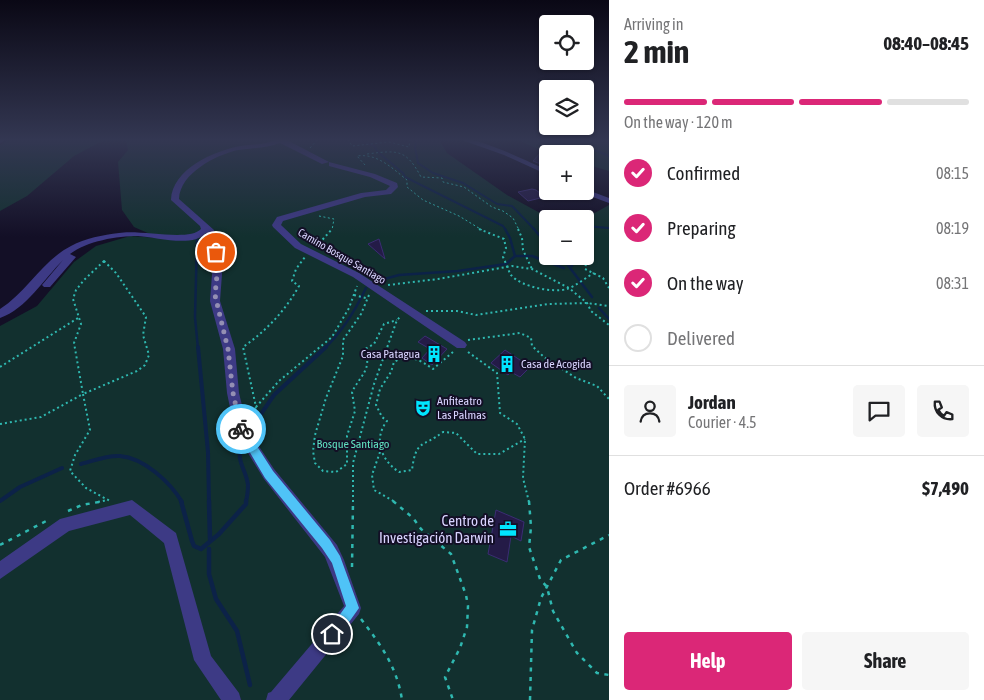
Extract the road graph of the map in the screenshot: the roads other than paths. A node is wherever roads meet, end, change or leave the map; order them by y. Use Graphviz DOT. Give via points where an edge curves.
graph roads {
  1 [pos="191,172"];
  2 [pos="350,172"];
  3 [pos="594,195"];
  4 [pos="609,201"];
  5 [pos="204,225"];
  6 [pos="105,238"];
  7 [pos="0,314"];
  8 [pos="0,322"];
  9 [pos="461,345"];
  10 [pos="0,571"];
  11 [pos="232,700"];
  12 [pos="275,700"];
  1 -- 5 [label="street" via="176,190 176,200"];
  2 -- 9 [label="street, Camino Bosque Santiago" via="377,177 391,183 394,188 280,219 276,225 294,243 360,278"];
  3 -- 4 [label="street"];
  5 -- 6 [label="street" via="203,233 194,237 132,234"];
  5 -- 12 [label="street" via="210,230 216,252 215,295 242,432 269,474 331,551 353,608"];
  6 -- 7 [label="street" via="72,249 20,302"];
  6 -- 8 [label="street" via="76,253 33,300"];
  10 -- 11 [label="street" via="65,524 132,507 171,538 204,660"];
}
